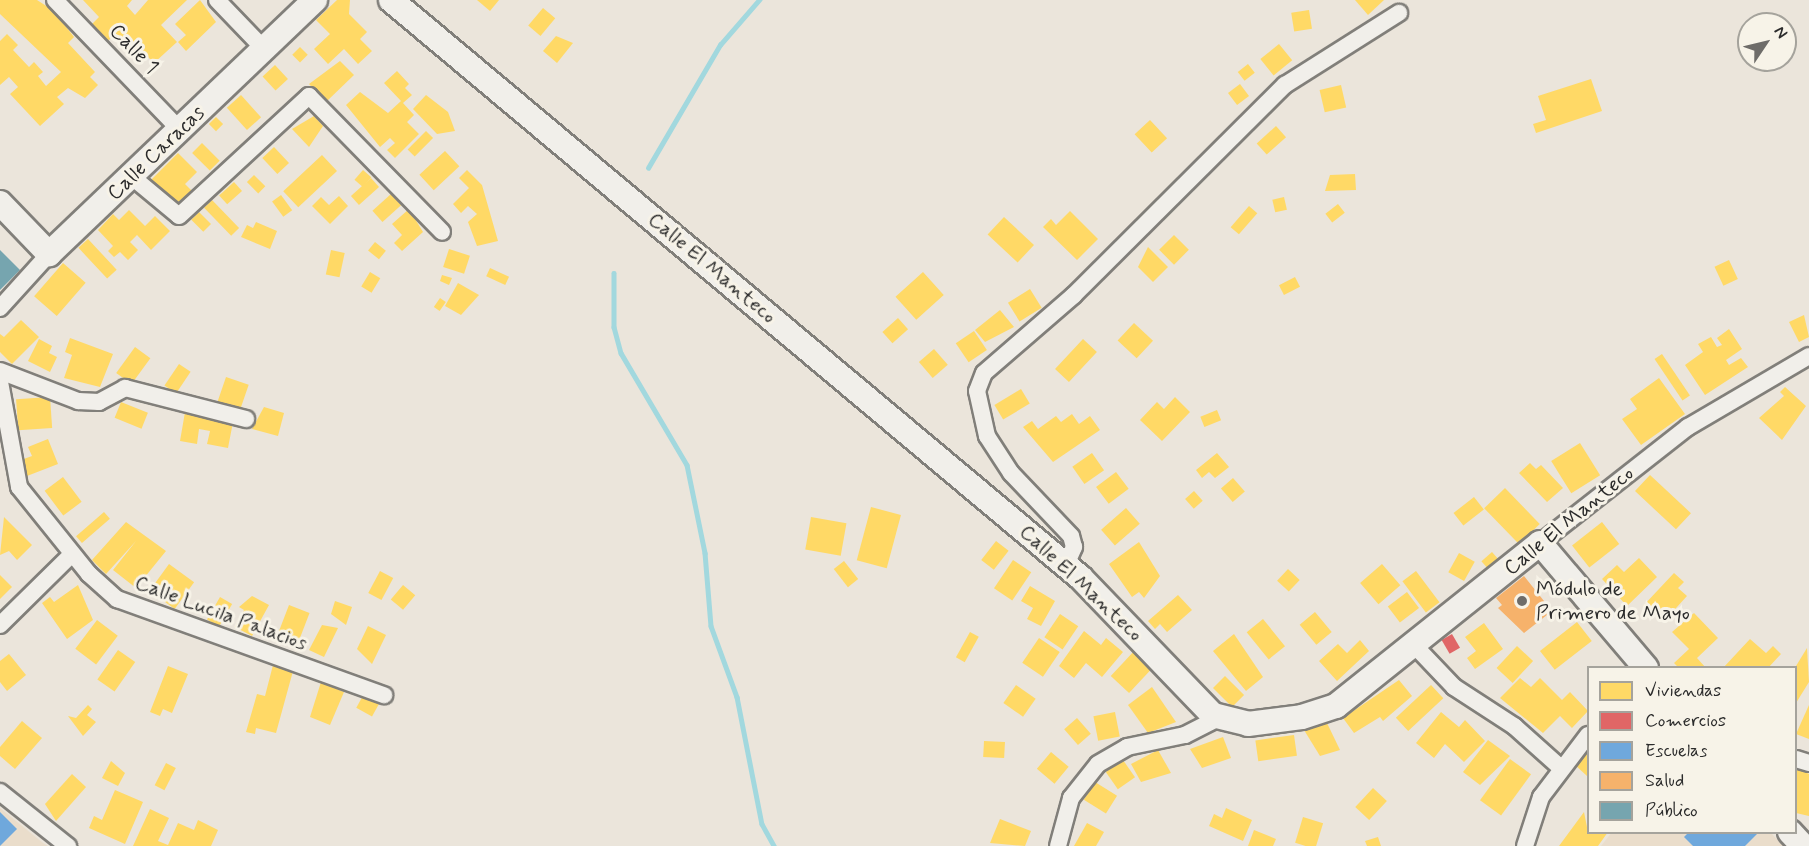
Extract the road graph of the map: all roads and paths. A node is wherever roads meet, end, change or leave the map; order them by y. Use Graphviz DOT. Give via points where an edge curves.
graph roads {
  1 [pos="55,0"];
  2 [pos="217,0"];
  3 [pos="315,0"];
  4 [pos="391,0"];
  5 [pos="1399,13"];
  6 [pos="264,49"];
  7 [pos="180,130"];
  8 [pos="131,176"];
  9 [pos="0,203"];
  10 [pos="442,232"];
  11 [pos="49,254"];
  12 [pos="0,308"];
  13 [pos="1809,356"];
  14 [pos="0,371"];
  15 [pos="0,382"];
  16 [pos="246,419"];
  17 [pos="1540,543"];
  18 [pos="72,554"];
  19 [pos="1066,565"];
  20 [pos="0,625"];
  21 [pos="1415,646"];
  22 [pos="1644,666"];
  23 [pos="384,695"];
  24 [pos="1219,718"];
  25 [pos="1587,736"];
  26 [pos="1561,768"];
  27 [pos="0,792"];
  28 [pos="1792,834"];
  29 [pos="68,846"];
  30 [pos="1058,846"];
  31 [pos="1526,846"];
  32 [pos="1803,846"];
  1 -- 7 [label="street, Calle 1"];
  2 -- 6 [label="street"];
  3 -- 6 [label="street, Calle Caracas"];
  4 -- 19 [label="street, Calle El Manteco"];
  5 -- 19 [label="street" via="1285,85 1080,289 984,373 977,391 987,436 1011,473 1071,536 1074,548"];
  6 -- 7 [label="street, Calle Caracas"];
  7 -- 8 [label="street, Calle Caracas"];
  8 -- 10 [label="street" via="179,216 309,96"];
  8 -- 11 [label="street, Calle Caracas"];
  9 -- 11 [label="street"];
  11 -- 12 [label="street, Calle Caracas"];
  13 -- 17 [label="street, Calle El Manteco" via="1688,427"];
  14 -- 16 [label="street" via="78,401 99,402 125,388"];
  15 -- 18 [label="street, Calle Lucila Palacios" via="13,475"];
  17 -- 21 [label="street, Calle El Manteco"];
  17 -- 22 [label="street"];
  18 -- 20 [label="street"];
  18 -- 23 [label="street, Calle Lucila Palacios" via="131,607"];
  19 -- 24 [label="street, Calle El Manteco"];
  21 -- 24 [label="street, Calle El Manteco" via="1326,711 1248,724"];
  21 -- 26 [label="street" via="1454,687 1514,726"];
  24 -- 30 [label="street" via="1185,735 1127,747 1098,764 1071,798"];
  25 -- 26 [label="street"];
  26 -- 31 [label="street" via="1541,797"];
  27 -- 29 [label="street"];
  28 -- 32 [label="street"];
}
